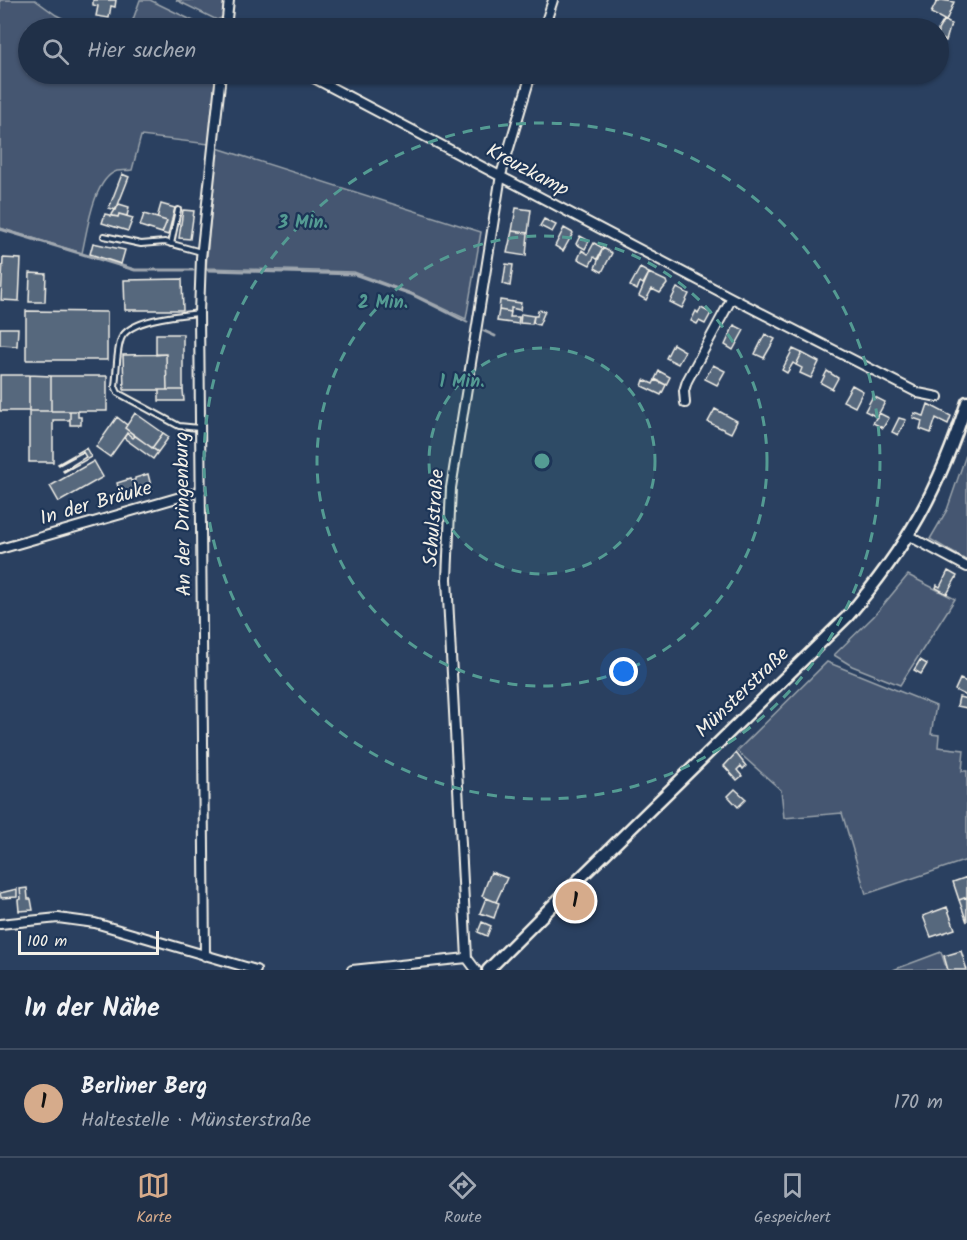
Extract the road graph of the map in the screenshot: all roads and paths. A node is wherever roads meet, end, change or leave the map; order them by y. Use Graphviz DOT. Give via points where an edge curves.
graph roads {
  1 [pos="229,0"];
  2 [pos="553,0"];
  3 [pos="227,18"];
  4 [pos="547,18"];
  5 [pos="220,84"];
  6 [pos="325,84"];
  7 [pos="528,84"];
  8 [pos="501,175"];
  9 [pos="178,210"];
  10 [pos="104,236"];
  11 [pos="171,244"];
  12 [pos="202,252"];
  13 [pos="732,298"];
  14 [pos="199,314"];
  15 [pos="938,397"];
  16 [pos="967,402"];
  17 [pos="685,403"];
  18 [pos="200,428"];
  19 [pos="201,491"];
  20 [pos="909,536"];
  21 [pos="0,549"];
  22 [pos="967,567"];
  23 [pos="0,924"];
  24 [pos="205,956"];
  25 [pos="467,958"];
  26 [pos="256,970"];
  27 [pos="352,970"];
  28 [pos="476,970"];
  29 [pos="488,970"];
  1 -- 3 [label="street"];
  2 -- 4 [label="street"];
  5 -- 12 [label="street, An der Dringenburg"];
  6 -- 8 [label="street, Kreuzkamp"];
  7 -- 8 [label="street, Schulstraße"];
  8 -- 13 [label="street, Kreuzkamp"];
  8 -- 25 [label="street, Schulstraße" via="451,488 447,579"];
  9 -- 11 [label="lane"];
  10 -- 11 [label="lane"];
  11 -- 12 [label="lane"];
  12 -- 14 [label="street, An der Dringenburg"];
  13 -- 15 [label="street, Kreuzkamp" via="918,393"];
  13 -- 17 [label="street" via="687,381"];
  14 -- 18 [label="street, An der Dringenburg"];
  14 -- 18 [label="lane" via="136,325 124,333 115,386 118,393 179,426"];
  16 -- 20 [label="main road, Münsterstraße" via="941,474"];
  18 -- 19 [label="street, An der Dringenburg"];
  19 -- 21 [label="street, In der Bräuke"];
  19 -- 24 [label="street, An der Dringenburg"];
  20 -- 22 [label="street"];
  20 -- 29 [label="main road, Münsterstraße" via="846,617"];
  23 -- 24 [label="street" via="50,918 76,920"];
  24 -- 26 [label="street"];
  25 -- 27 [label="street"];
  25 -- 28 [label="street"];
}
